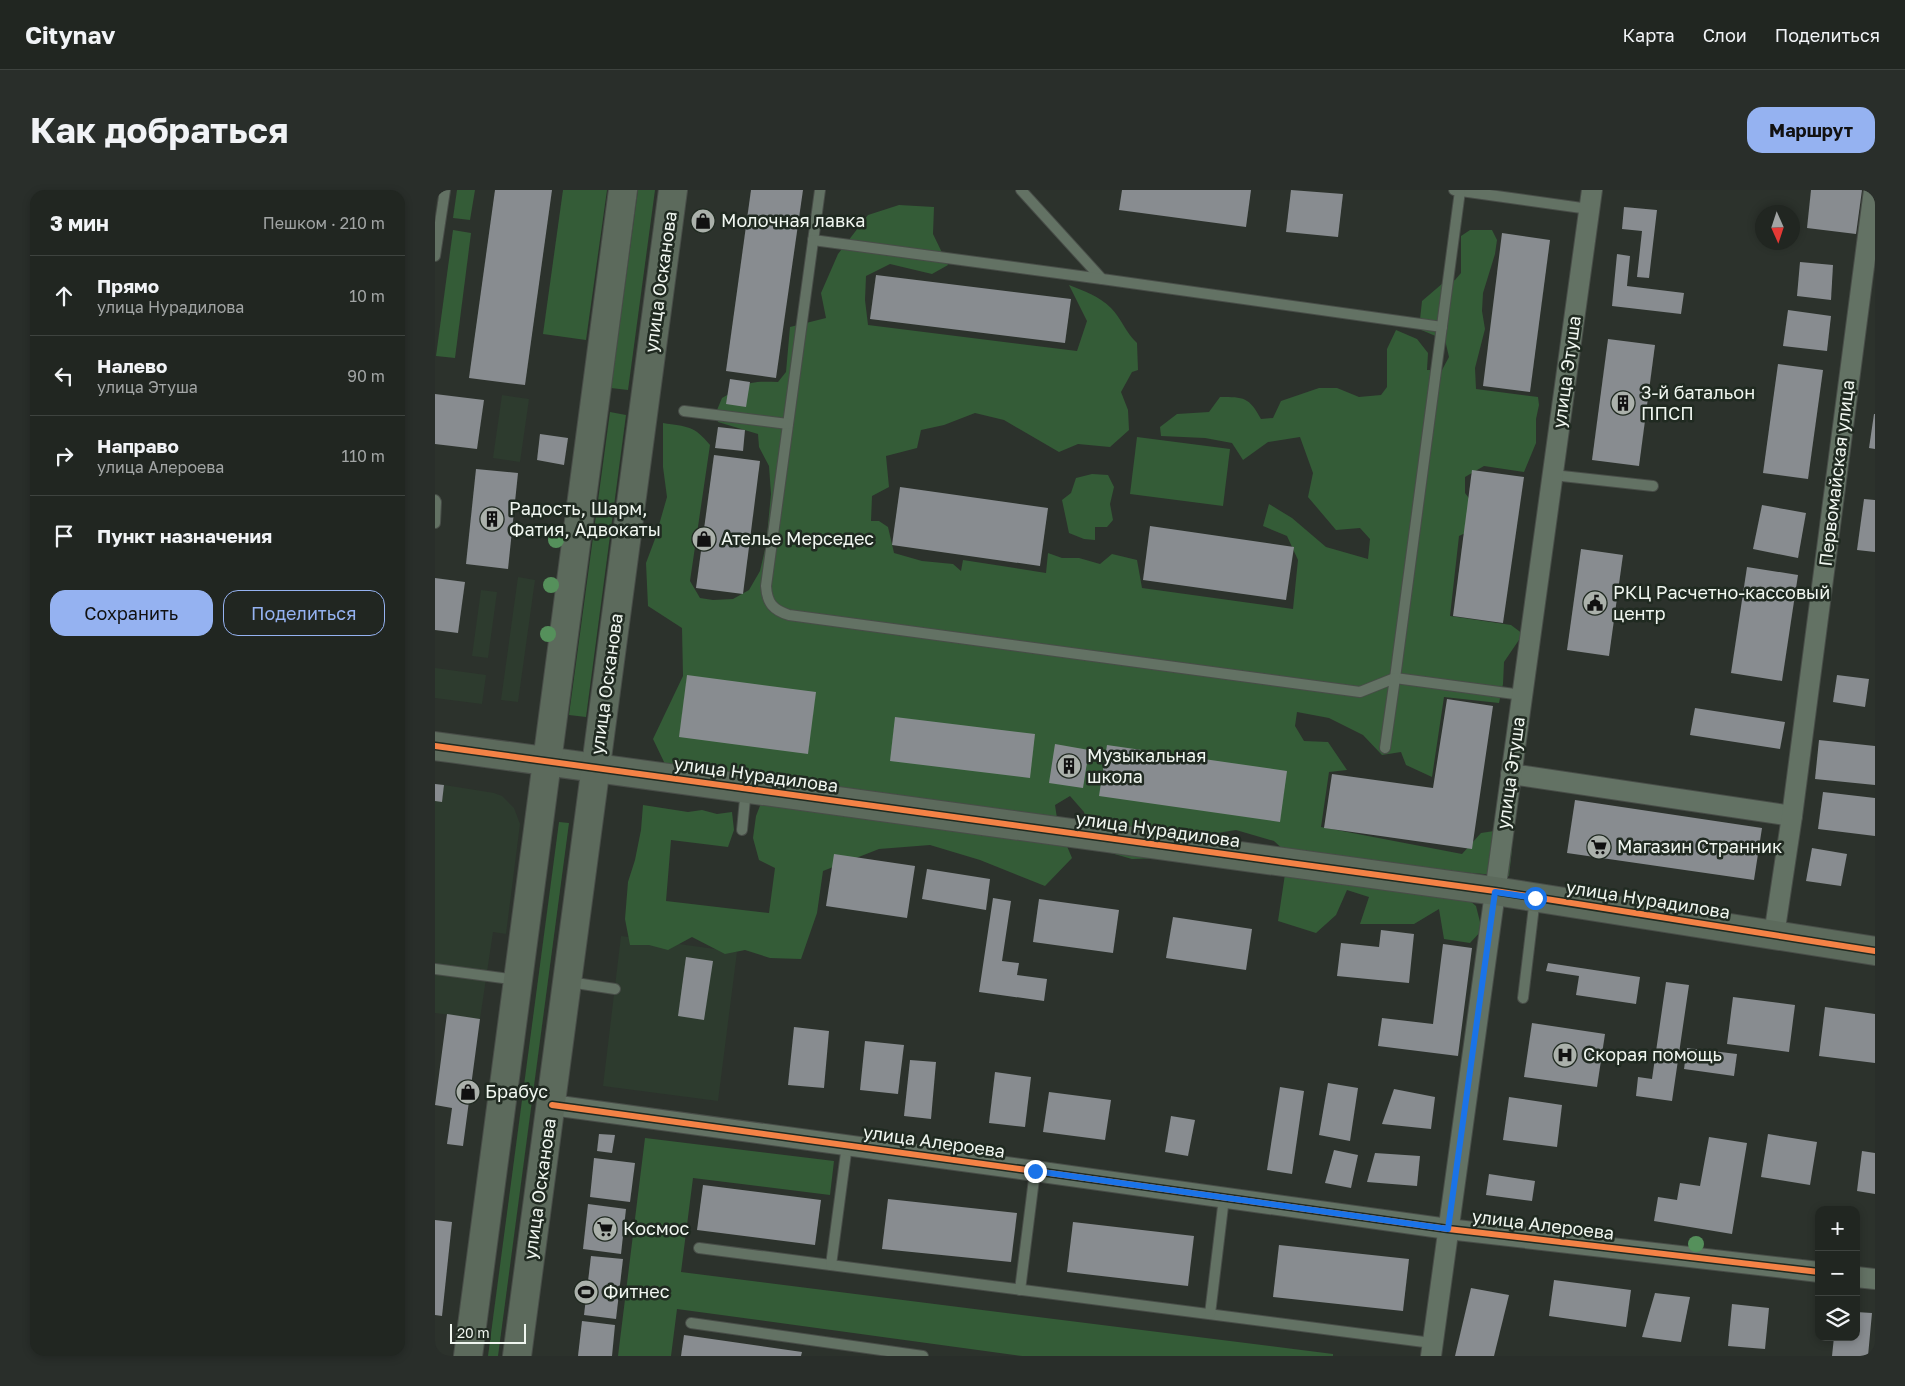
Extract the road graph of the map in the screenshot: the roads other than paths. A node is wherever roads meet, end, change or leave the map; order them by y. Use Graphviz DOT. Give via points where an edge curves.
graph roads {
  1 [pos="445,190"];
  2 [pos="623,190"];
  3 [pos="673,190"];
  4 [pos="820,190"];
  5 [pos="1021,190"];
  6 [pos="1457,190"];
  7 [pos="1874,190"];
  8 [pos="1484,192"];
  9 [pos="1591,200"];
  10 [pos="813,240"];
  11 [pos="435,256"];
  12 [pos="1102,280"];
  13 [pos="1442,327"];
  14 [pos="684,411"];
  15 [pos="788,424"];
  16 [pos="1553,475"];
  17 [pos="1653,486"];
  18 [pos="435,500"];
  19 [pos="435,523"];
  20 [pos="1395,678"];
  21 [pos="1522,695"];
  22 [pos="435,746"];
  23 [pos="1385,748"];
  24 [pos="547,761"];
  25 [pos="596,768"];
  26 [pos="1511,774"];
  27 [pos="746,789"];
  28 [pos="1792,816"];
  29 [pos="742,830"];
  30 [pos="1495,892"];
  31 [pos="1535,898"];
  32 [pos="1774,935"];
  33 [pos="1875,951"];
  34 [pos="435,969"];
  35 [pos="518,980"];
  36 [pos="568,982"];
  37 [pos="615,990"];
  38 [pos="1523,998"];
  39 [pos="552,1105"];
  40 [pos="847,1145"];
  41 [pos="1035,1171"];
  42 [pos="1224,1198"];
  43 [pos="1448,1229"];
  44 [pos="699,1248"];
  45 [pos="831,1265"];
  46 [pos="1815,1272"];
  47 [pos="1860,1277"];
  48 [pos="1875,1279"];
  49 [pos="1020,1290"];
  50 [pos="1210,1314"];
  51 [pos="691,1324"];
  52 [pos="835,1344"];
  53 [pos="1432,1349"];
  54 [pos="468,1356"];
  55 [pos="517,1356"];
  56 [pos="834,1356"];
  57 [pos="923,1356"];
  1 -- 11 [label="lane"];
  2 -- 24 [label="street"];
  3 -- 25 [label="street, улица Осканова"];
  4 -- 10 [label="lane"];
  5 -- 12 [label="lane"];
  6 -- 8 [label="lane"];
  6 -- 13 [label="lane"];
  7 -- 28 [label="street, Первомайская улица"];
  8 -- 9 [label="lane"];
  9 -- 16 [label="street, улица Этуша"];
  10 -- 12 [label="lane"];
  10 -- 15 [label="lane"];
  12 -- 13 [label="lane"];
  13 -- 20 [label="lane"];
  14 -- 15 [label="lane"];
  15 -- 20 [label="lane" via="766,586 767,597 779,611 789,615 1360,692"];
  16 -- 17 [label="lane"];
  16 -- 21 [label="street, улица Этуша"];
  18 -- 19 [label="lane"];
  20 -- 21 [label="lane"];
  20 -- 23 [label="lane"];
  21 -- 26 [label="street, улица Этуша"];
  22 -- 24 [label="street, улица Нурадилова"];
  24 -- 25 [label="street, улица Нурадилова"];
  24 -- 35 [label="street"];
  25 -- 27 [label="street, улица Нурадилова"];
  25 -- 36 [label="street, улица Осканова"];
  26 -- 28 [label="street"];
  26 -- 30 [label="street, улица Этуша"];
  27 -- 29 [label="lane"];
  27 -- 30 [label="street, улица Нурадилова"];
  28 -- 32 [label="street, Первомайская улица"];
  30 -- 31 [label="street, улица Нурадилова"];
  30 -- 43 [label="street, улица Этуша"];
  31 -- 32 [label="street, улица Нурадилова"];
  31 -- 38 [label="lane"];
  32 -- 33 [label="street, улица Нурадилова"];
  34 -- 35 [label="lane"];
  35 -- 54 [label="street"];
  36 -- 37 [label="lane"];
  36 -- 39 [label="street, улица Осканова"];
  39 -- 40 [label="street, улица Алероева"];
  39 -- 55 [label="street, улица Осканова"];
  40 -- 41 [label="street, улица Алероева"];
  40 -- 45 [label="lane"];
  41 -- 42 [label="street, улица Алероева"];
  41 -- 49 [label="lane"];
  42 -- 43 [label="street, улица Алероева"];
  42 -- 50 [label="lane"];
  43 -- 46 [label="street, улица Алероева"];
  43 -- 53 [label="street, улица Этуша"];
  44 -- 45 [label="lane"];
  45 -- 49 [label="lane"];
  47 -- 48 [label="street"];
  49 -- 50 [label="lane"];
  50 -- 53 [label="lane"];
  51 -- 52 [label="lane"];
  52 -- 56 [label="lane"];
  52 -- 57 [label="lane"];
}
